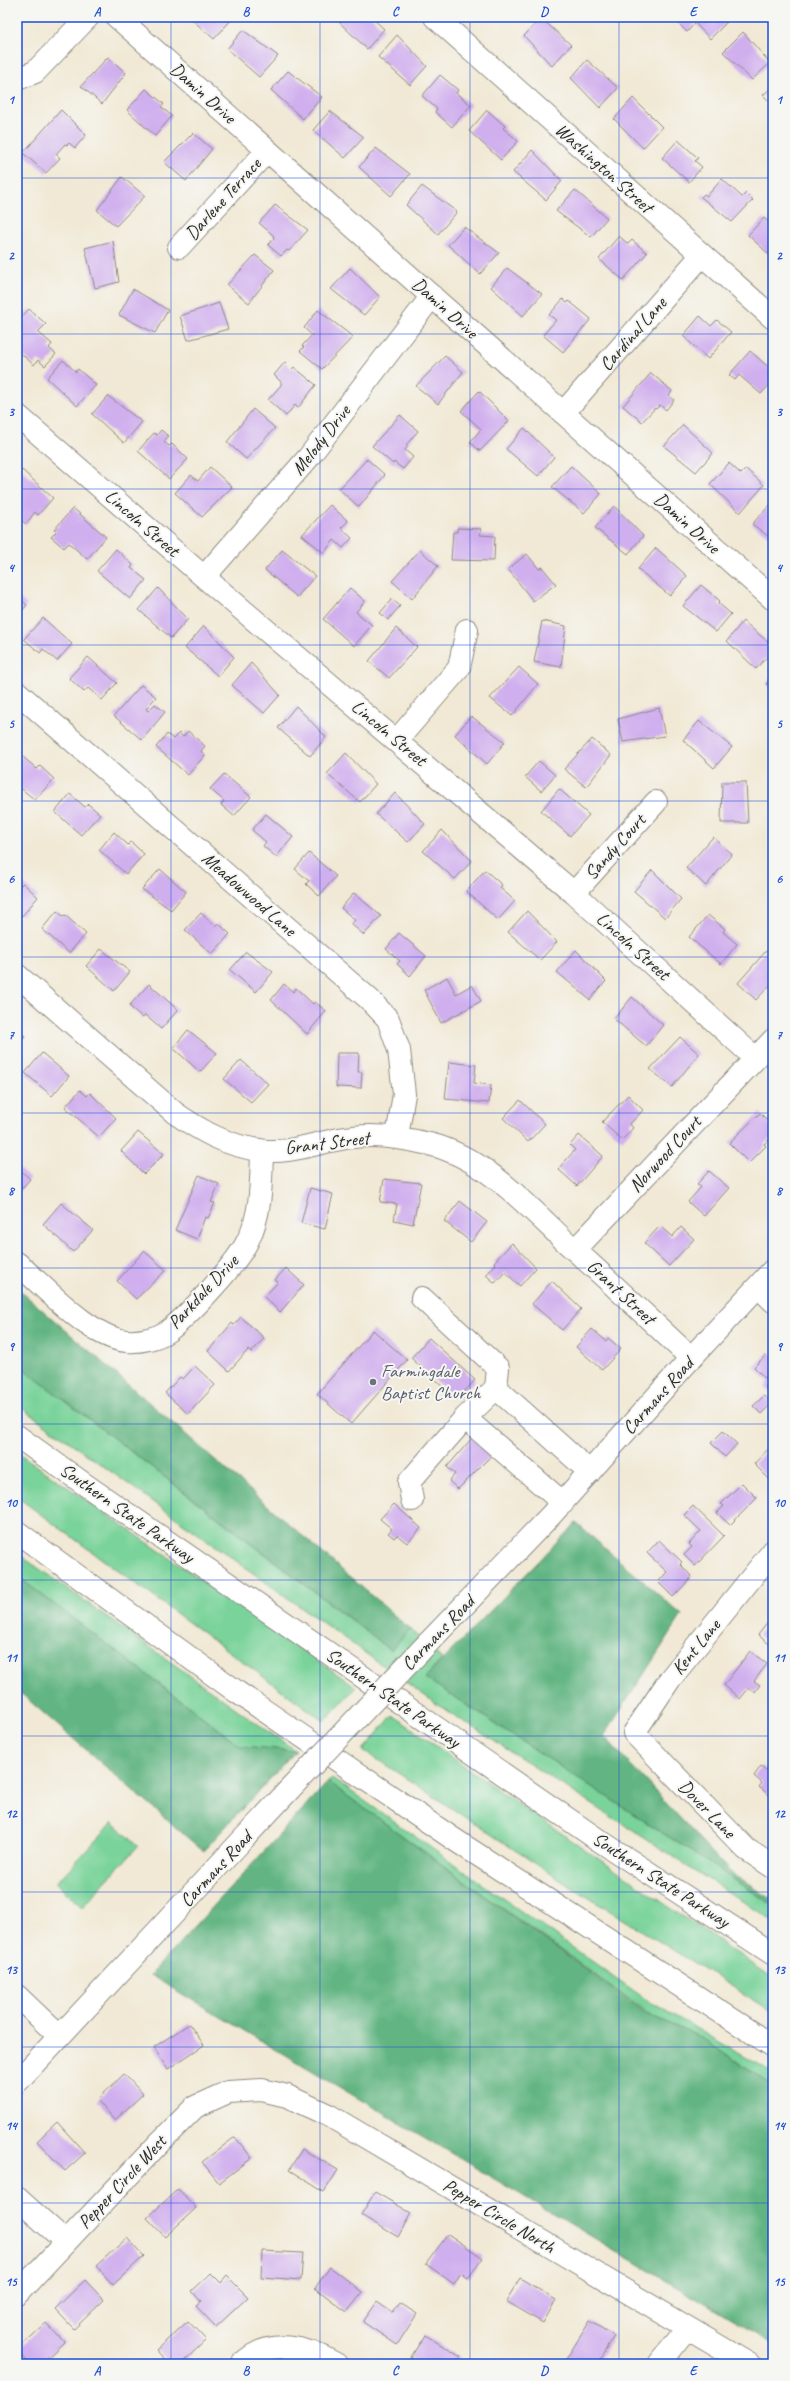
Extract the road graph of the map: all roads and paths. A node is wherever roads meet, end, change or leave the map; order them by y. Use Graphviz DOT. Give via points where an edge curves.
graph roads {
  1 [pos="88,17"];
  2 [pos="117,17"];
  3 [pos="435,17"];
  4 [pos="17,79"];
  5 [pos="267,151"];
  6 [pos="179,247"];
  7 [pos="702,255"];
  8 [pos="432,296"];
  9 [pos="773,318"];
  10 [pos="563,413"];
  11 [pos="17,415"];
  12 [pos="204,578"];
  13 [pos="773,599"];
  14 [pos="467,630"];
  15 [pos="17,692"];
  16 [pos="397,740"];
  17 [pos="656,802"];
  18 [pos="574,893"];
  19 [pos="17,975"];
  20 [pos="773,1040"];
  21 [pos="756,1058"];
  22 [pos="397,1137"];
  23 [pos="262,1151"];
  24 [pos="575,1250"];
  25 [pos="17,1263"];
  26 [pos="773,1270"];
  27 [pos="765,1294"];
  28 [pos="422,1298"];
  29 [pos="691,1358"];
  30 [pos="496,1388"];
  31 [pos="465,1418"];
  32 [pos="17,1436"];
  33 [pos="590,1472"];
  34 [pos="412,1500"];
  35 [pos="563,1503"];
  36 [pos="17,1532"];
  37 [pos="773,1551"];
  38 [pos="646,1745"];
  39 [pos="773,1867"];
  40 [pos="773,1954"];
  41 [pos="17,1996"];
  42 [pos="59,2036"];
  43 [pos="773,2046"];
  44 [pos="17,2082"];
  45 [pos="242,2091"];
  46 [pos="17,2198"];
  47 [pos="66,2242"];
  48 [pos="17,2294"];
  49 [pos="688,2328"];
  50 [pos="242,2364"];
  51 [pos="336,2364"];
  52 [pos="659,2364"];
  53 [pos="749,2364"];
  1 -- 4 [label="main road" via="35,72"];
  2 -- 5 [label="main road, Damin Drive"];
  3 -- 7 [label="main road, Washington Street"];
  5 -- 6 [label="main road, Darlene Terrace"];
  5 -- 8 [label="main road, Damin Drive"];
  7 -- 9 [label="main road, Washington Street"];
  7 -- 10 [label="main road, Cardinal Lane"];
  8 -- 10 [label="main road, Damin Drive"];
  8 -- 12 [label="main road, Melody Drive" via="308,458"];
  10 -- 13 [label="main road, Damin Drive"];
  11 -- 12 [label="main road, Lincoln Street"];
  12 -- 16 [label="main road, Lincoln Street"];
  14 -- 16 [label="main road" via="460,668"];
  15 -- 22 [label="main road, Meadowwood Lane" via="364,994 388,1019 399,1050 404,1094"];
  16 -- 18 [label="main road, Lincoln Street"];
  17 -- 18 [label="main road, Sandy Court"];
  18 -- 21 [label="main road, Lincoln Street"];
  19 -- 23 [label="main road, Grant Street" via="175,1113 203,1132 232,1144"];
  20 -- 21 [label="main road, Norwood Court"];
  21 -- 24 [label="main road, Norwood Court"];
  22 -- 23 [label="main road, Grant Street" via="353,1137 306,1147"];
  22 -- 24 [label="main road, Grant Street" via="430,1144 469,1160 515,1194"];
  23 -- 25 [label="main road, Parkdale Drive" via="258,1210 248,1241 226,1272 167,1332 147,1339 126,1341 100,1333"];
  24 -- 29 [label="main road, Grant Street"];
  26 -- 27 [label="main road, Carmans Road"];
  27 -- 29 [label="main road, Carmans Road"];
  28 -- 30 [label="main road" via="498,1368"];
  29 -- 33 [label="main road, Carmans Road"];
  30 -- 31 [label="main road"];
  30 -- 33 [label="main road"];
  31 -- 34 [label="main road" via="409,1482"];
  31 -- 35 [label="main road"];
  32 -- 40 [label="main road, Southern State Parkway" via="584,1830"];
  33 -- 35 [label="main road, Carmans Road"];
  35 -- 42 [label="main road, Carmans Road, bridge"];
  36 -- 43 [label="main road" via="237,1692 455,1840"];
  37 -- 38 [label="main road, Kent Lane" via="670,1680 634,1733"];
  38 -- 39 [label="main road, Dover Lane" via="746,1849"];
  41 -- 42 [label="main road"];
  42 -- 44 [label="main road, Carmans Road"];
  45 -- 47 [label="main road, Pepper Circle West" via="228,2092 196,2107"];
  45 -- 49 [label="main road, Pepper Circle North" via="262,2090 287,2096 330,2116"];
  46 -- 47 [label="main road"];
  47 -- 48 [label="main road, Pepper Circle West"];
  49 -- 52 [label="main road"];
  49 -- 53 [label="main road, Pepper Circle North"];
  50 -- 51 [label="main road" via="250,2356 287,2346 305,2349"];
}
